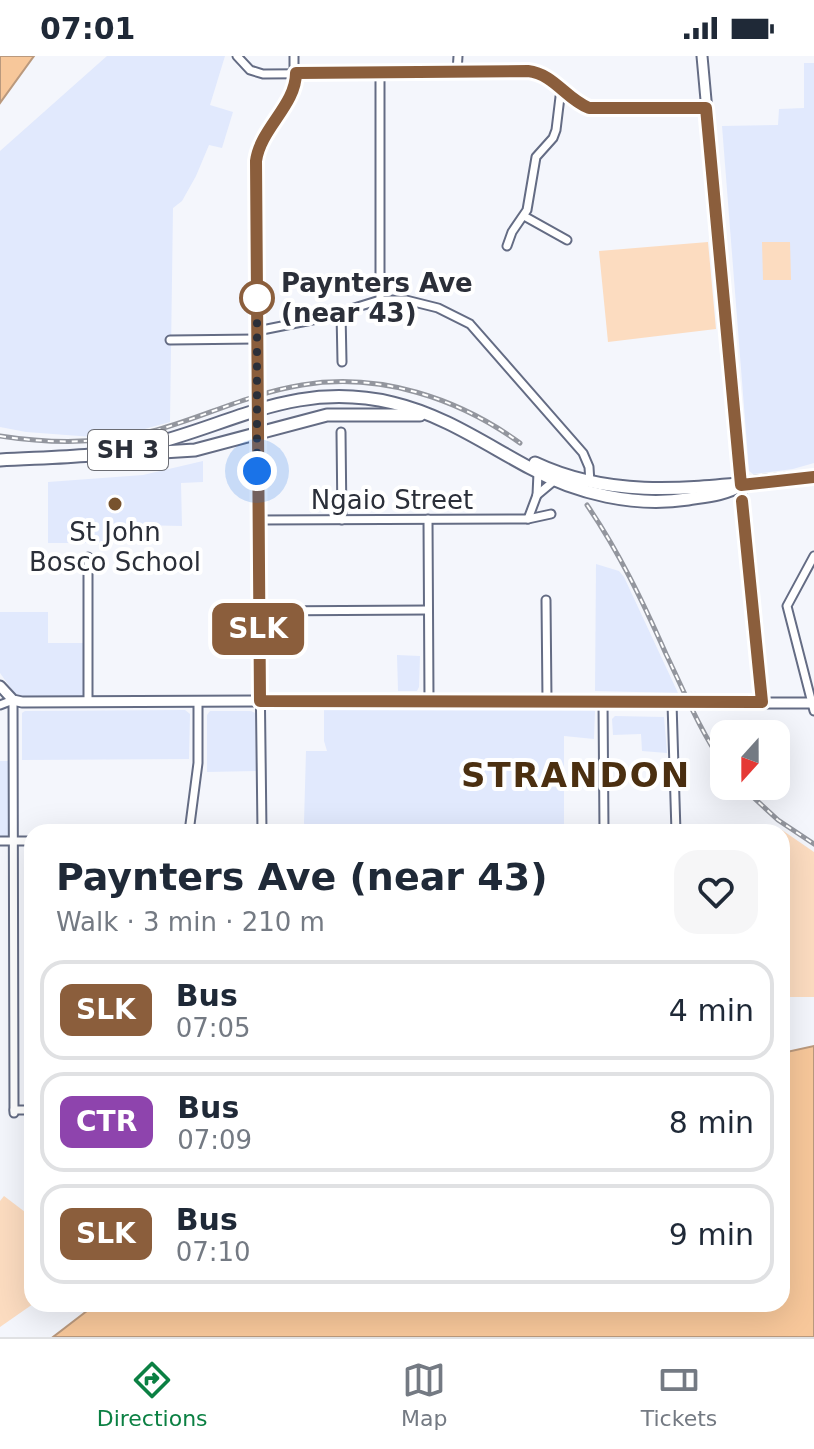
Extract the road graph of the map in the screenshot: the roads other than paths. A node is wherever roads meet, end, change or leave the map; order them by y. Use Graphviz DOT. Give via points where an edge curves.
graph roads {
  1 [pos="237,56"];
  2 [pos="294,56"];
  3 [pos="458,56"];
  4 [pos="702,56"];
  5 [pos="380,72"];
  6 [pos="457,72"];
  7 [pos="295,73"];
  8 [pos="564,92"];
  9 [pos="706,108"];
  10 [pos="524,216"];
  11 [pos="567,240"];
  12 [pos="507,246"];
  13 [pos="380,300"];
  14 [pos="341,312"];
  15 [pos="257,335"];
  16 [pos="170,340"];
  17 [pos="342,362"];
  18 [pos="444,421"];
  19 [pos="341,432"];
  20 [pos="257,434"];
  21 [pos="498,449"];
  22 [pos="108,453"];
  23 [pos="0,460"];
  24 [pos="587,461"];
  25 [pos="538,473"];
  26 [pos="571,477"];
  27 [pos="813,477"];
  28 [pos="555,480"];
  29 [pos="590,483"];
  30 [pos="741,485"];
  31 [pos="537,495"];
  32 [pos="551,514"];
  33 [pos="428,519"];
  34 [pos="528,519"];
  35 [pos="257,520"];
  36 [pos="342,520"];
  37 [pos="814,556"];
  38 [pos="88,557"];
  39 [pos="546,600"];
  40 [pos="428,610"];
  41 [pos="258,611"];
  42 [pos="0,686"];
  43 [pos="13,700"];
  44 [pos="429,700"];
  45 [pos="547,700"];
  46 [pos="198,701"];
  47 [pos="260,701"];
  48 [pos="603,701"];
  49 [pos="88,702"];
  50 [pos="762,702"];
  51 [pos="672,703"];
  52 [pos="0,705"];
  53 [pos="813,706"];
  54 [pos="190,824"];
  55 [pos="262,824"];
  56 [pos="604,824"];
  57 [pos="676,824"];
  58 [pos="0,841"];
  59 [pos="13,841"];
  60 [pos="24,841"];
  61 [pos="24,1110"];
  1 -- 7 [label="street" via="256,73"];
  2 -- 7 [label="street"];
  3 -- 6 [label="street"];
  4 -- 9 [label="main road"];
  5 -- 6 [label="street"];
  5 -- 7 [label="street"];
  5 -- 13 [label="street"];
  6 -- 8 [label="street" via="535,72"];
  7 -- 15 [label="street" via="295,86 257,153"];
  8 -- 9 [label="street" via="596,109"];
  8 -- 10 [label="street" via="555,134 536,157"];
  9 -- 30 [label="main road"];
  10 -- 11 [label="street"];
  10 -- 12 [label="street"];
  13 -- 14 [label="street"];
  13 -- 24 [label="street" via="438,308 470,324"];
  14 -- 15 [label="street"];
  14 -- 17 [label="street"];
  15 -- 16 [label="street"];
  15 -- 20 [label="street, bridge"];
  18 -- 20 [label="highway" via="404,414 340,414"];
  18 -- 21 [label="highway, SH 3"];
  18 -- 22 [label="highway, SH 3" via="374,399 304,398"];
  19 -- 36 [label="street"];
  20 -- 22 [label="highway" via="184,452"];
  20 -- 35 [label="street"];
  21 -- 25 [label="highway, SH 3"];
  21 -- 26 [label="highway, SH 3"];
  22 -- 23 [label="highway, SH 3"];
  24 -- 26 [label="street"];
  24 -- 29 [label="street"];
  25 -- 28 [label="highway, SH 3"];
  25 -- 31 [label="street"];
  26 -- 29 [label="highway, SH 3"];
  27 -- 30 [label="highway, SH 3"];
  28 -- 30 [label="highway, SH 3" via="648,502 725,494"];
  28 -- 31 [label="street"];
  29 -- 30 [label="highway, SH 3" via="662,491"];
  30 -- 50 [label="street"];
  31 -- 34 [label="street"];
  32 -- 34 [label="street, Ngaio Street"];
  33 -- 34 [label="street, Ngaio Street"];
  33 -- 36 [label="street, Ngaio Street"];
  33 -- 40 [label="street"];
  35 -- 36 [label="street, Ngaio Street"];
  35 -- 41 [label="street"];
  37 -- 53 [label="street" via="787,606"];
  38 -- 49 [label="street"];
  39 -- 45 [label="street"];
  40 -- 41 [label="street"];
  40 -- 44 [label="street"];
  41 -- 47 [label="street"];
  42 -- 43 [label="main road"];
  43 -- 49 [label="main road"];
  43 -- 52 [label="street"];
  43 -- 59 [label="street"];
  44 -- 45 [label="main road"];
  44 -- 47 [label="main road"];
  45 -- 48 [label="main road"];
  46 -- 47 [label="main road"];
  46 -- 49 [label="main road"];
  46 -- 54 [label="street" via="198,763"];
  47 -- 55 [label="street"];
  48 -- 51 [label="main road"];
  48 -- 56 [label="street"];
  50 -- 51 [label="main road, bridge"];
  50 -- 53 [label="main road"];
  51 -- 57 [label="street"];
  58 -- 59 [label="street"];
  59 -- 60 [label="street"];
  59 -- 61 [label="street" via="14,1111"];
}
